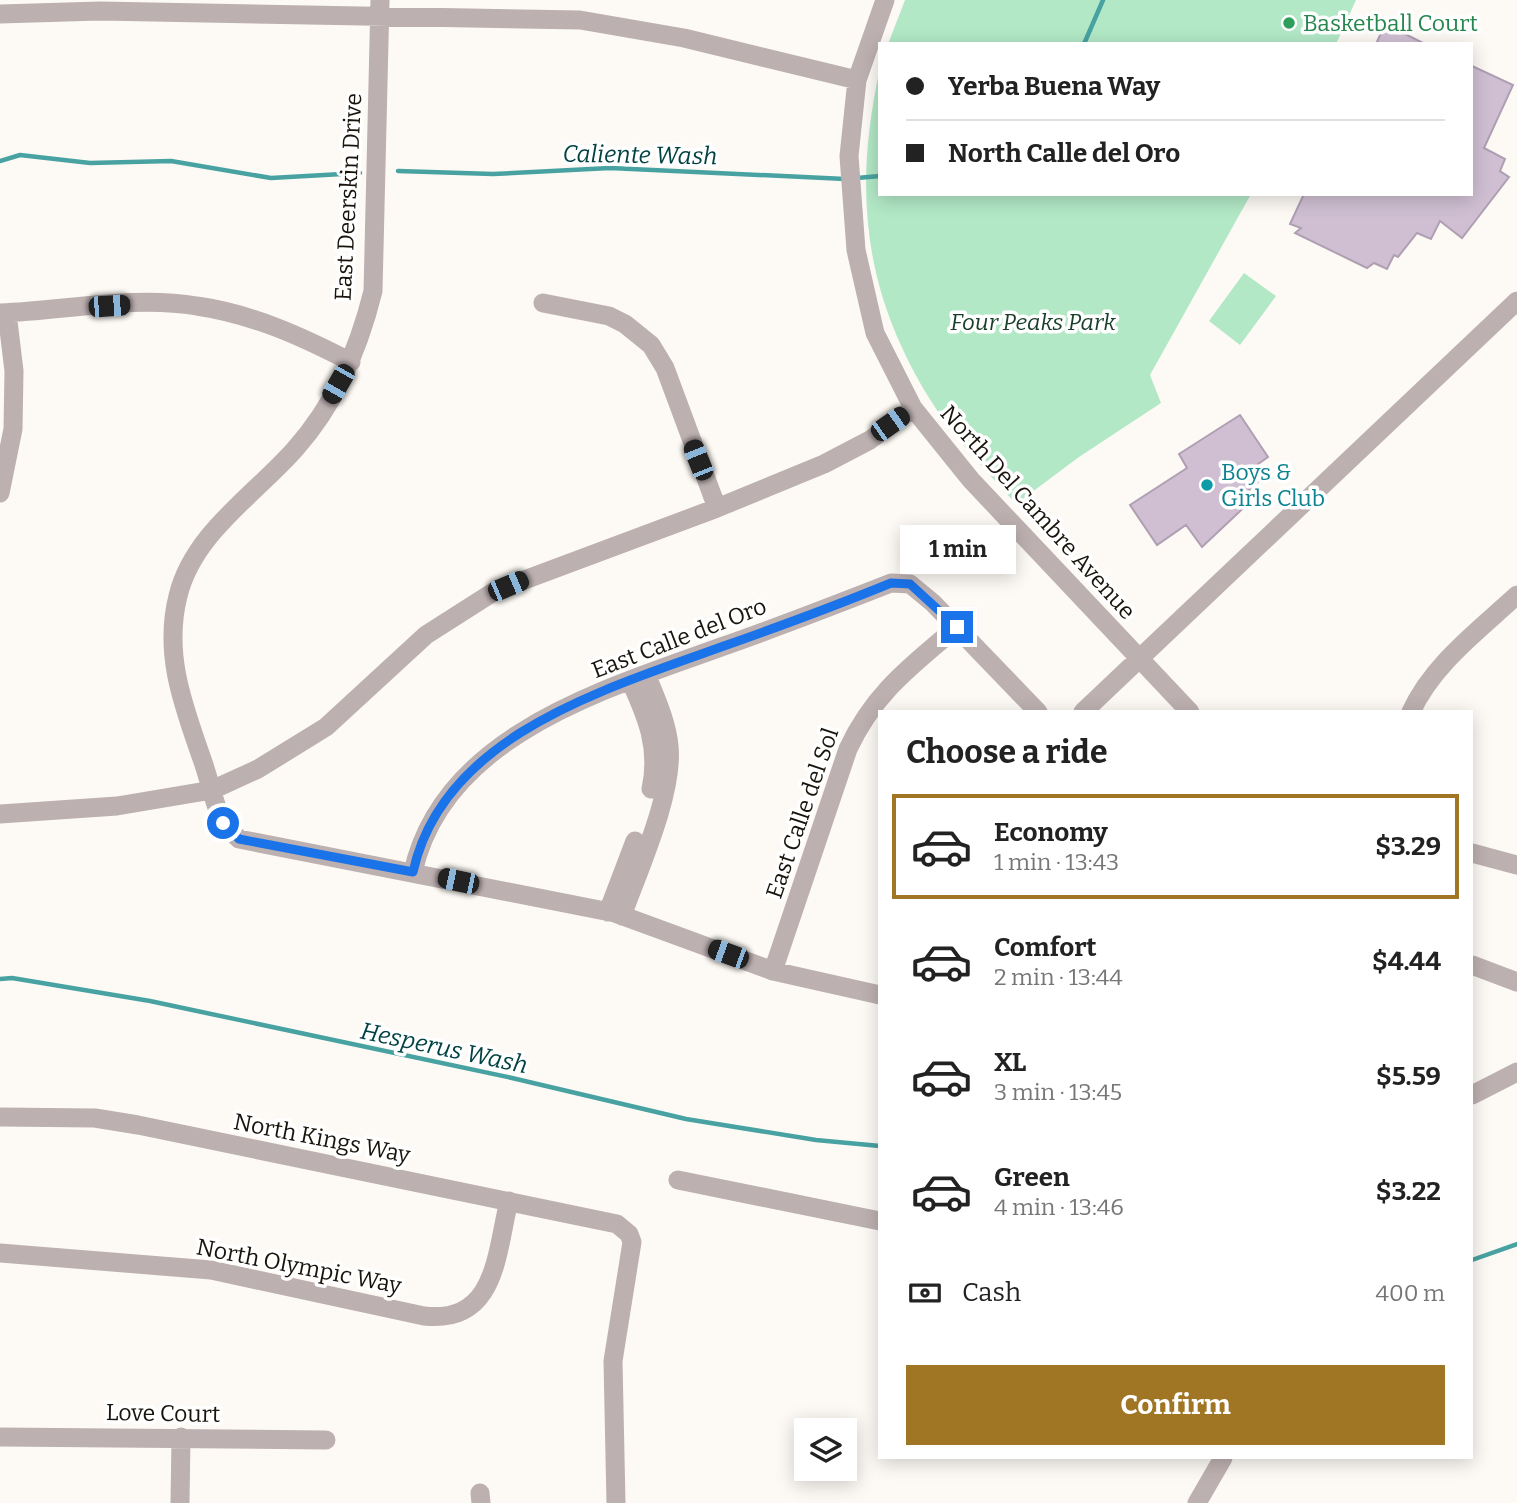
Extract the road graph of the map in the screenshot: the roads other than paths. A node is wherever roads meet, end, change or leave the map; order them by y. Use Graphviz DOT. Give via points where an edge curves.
graph roads {
  1 [pos="885,0"];
  2 [pos="100,5"];
  3 [pos="379,8"];
  4 [pos="0,14"];
  5 [pos="857,80"];
  6 [pos="1517,301"];
  7 [pos="543,303"];
  8 [pos="4,313"];
  9 [pos="351,362"];
  10 [pos="913,408"];
  11 [pos="0,493"];
  12 [pos="717,508"];
  13 [pos="1517,595"];
  14 [pos="957,627"];
  15 [pos="1140,662"];
  16 [pos="638,677"];
  17 [pos="1036,710"];
  18 [pos="1085,710"];
  19 [pos="1188,710"];
  20 [pos="1412,710"];
  21 [pos="212,790"];
  22 [pos="0,814"];
  23 [pos="1473,853"];
  24 [pos="1517,865"];
  25 [pos="413,872"];
  26 [pos="615,914"];
  27 [pos="1473,965"];
  28 [pos="773,971"];
  29 [pos="1517,982"];
  30 [pos="878,995"];
  31 [pos="1517,1072"];
  32 [pos="1473,1094"];
  33 [pos="0,1117"];
  34 [pos="677,1180"];
  35 [pos="509,1201"];
  36 [pos="878,1221"];
  37 [pos="0,1253"];
  38 [pos="0,1437"];
  39 [pos="181,1437"];
  40 [pos="326,1440"];
  41 [pos="1222,1459"];
  42 [pos="180,1503"];
  43 [pos="616,1503"];
  44 [pos="1197,1503"];
  1 -- 5 [label="street, North Del Cambre Avenue"];
  2 -- 3 [label="street"];
  2 -- 4 [label="street"];
  3 -- 5 [label="street" via="580,20 684,38"];
  3 -- 9 [label="street, East Deerskin Drive" via="373,291"];
  5 -- 10 [label="street, North Del Cambre Avenue" via="849,156 856,250 875,333"];
  6 -- 15 [label="street"];
  7 -- 12 [label="street" via="609,316 652,345 665,368"];
  8 -- 9 [label="street" via="134,304 194,305 259,320"];
  8 -- 11 [label="street" via="13,371 13,429"];
  9 -- 21 [label="street, East Deerskin Drive" via="312,429 208,539 178,595 172,653 177,686"];
  10 -- 12 [label="street" via="870,440 824,464"];
  10 -- 15 [label="street, North Del Cambre Avenue" via="971,480"];
  12 -- 21 [label="street" via="521,580 469,605 390,665 326,727 258,769"];
  13 -- 20 [label="street" via="1451,656 1418,695"];
  14 -- 16 [label="street, East Calle del Oro" via="910,584 891,583"];
  14 -- 17 [label="street"];
  14 -- 28 [label="street, East Calle del Sol" via="884,692 863,718 848,749"];
  15 -- 18 [label="street"];
  15 -- 19 [label="street, North Del Cambre Avenue"];
  16 -- 25 [label="street, East Calle del Oro" via="542,719 484,761 431,820 419,843"];
  16 -- 26 [label="street" via="655,743 655,770"];
  21 -- 22 [label="street" via="117,806"];
  21 -- 25 [label="street, East Deerskin Drive" via="223,823 239,839"];
  23 -- 24 [label="street"];
  25 -- 26 [label="street, East Deerskin Drive"];
  26 -- 28 [label="street, East Deerskin Drive"];
  27 -- 29 [label="street"];
  28 -- 30 [label="street, East Deerskin Drive"];
  31 -- 32 [label="street"];
  33 -- 35 [label="street, North Kings Way" via="95,1118"];
  34 -- 36 [label="street"];
  35 -- 37 [label="street, North Olympic Way" via="485,1292 463,1312 448,1317 211,1270"];
  35 -- 43 [label="street, North Kings Way" via="604,1219 629,1234 632,1252 613,1362"];
  38 -- 39 [label="street, Love Court"];
  39 -- 40 [label="street, Love Court"];
  39 -- 42 [label="street"];
  41 -- 44 [label="street"];
}
